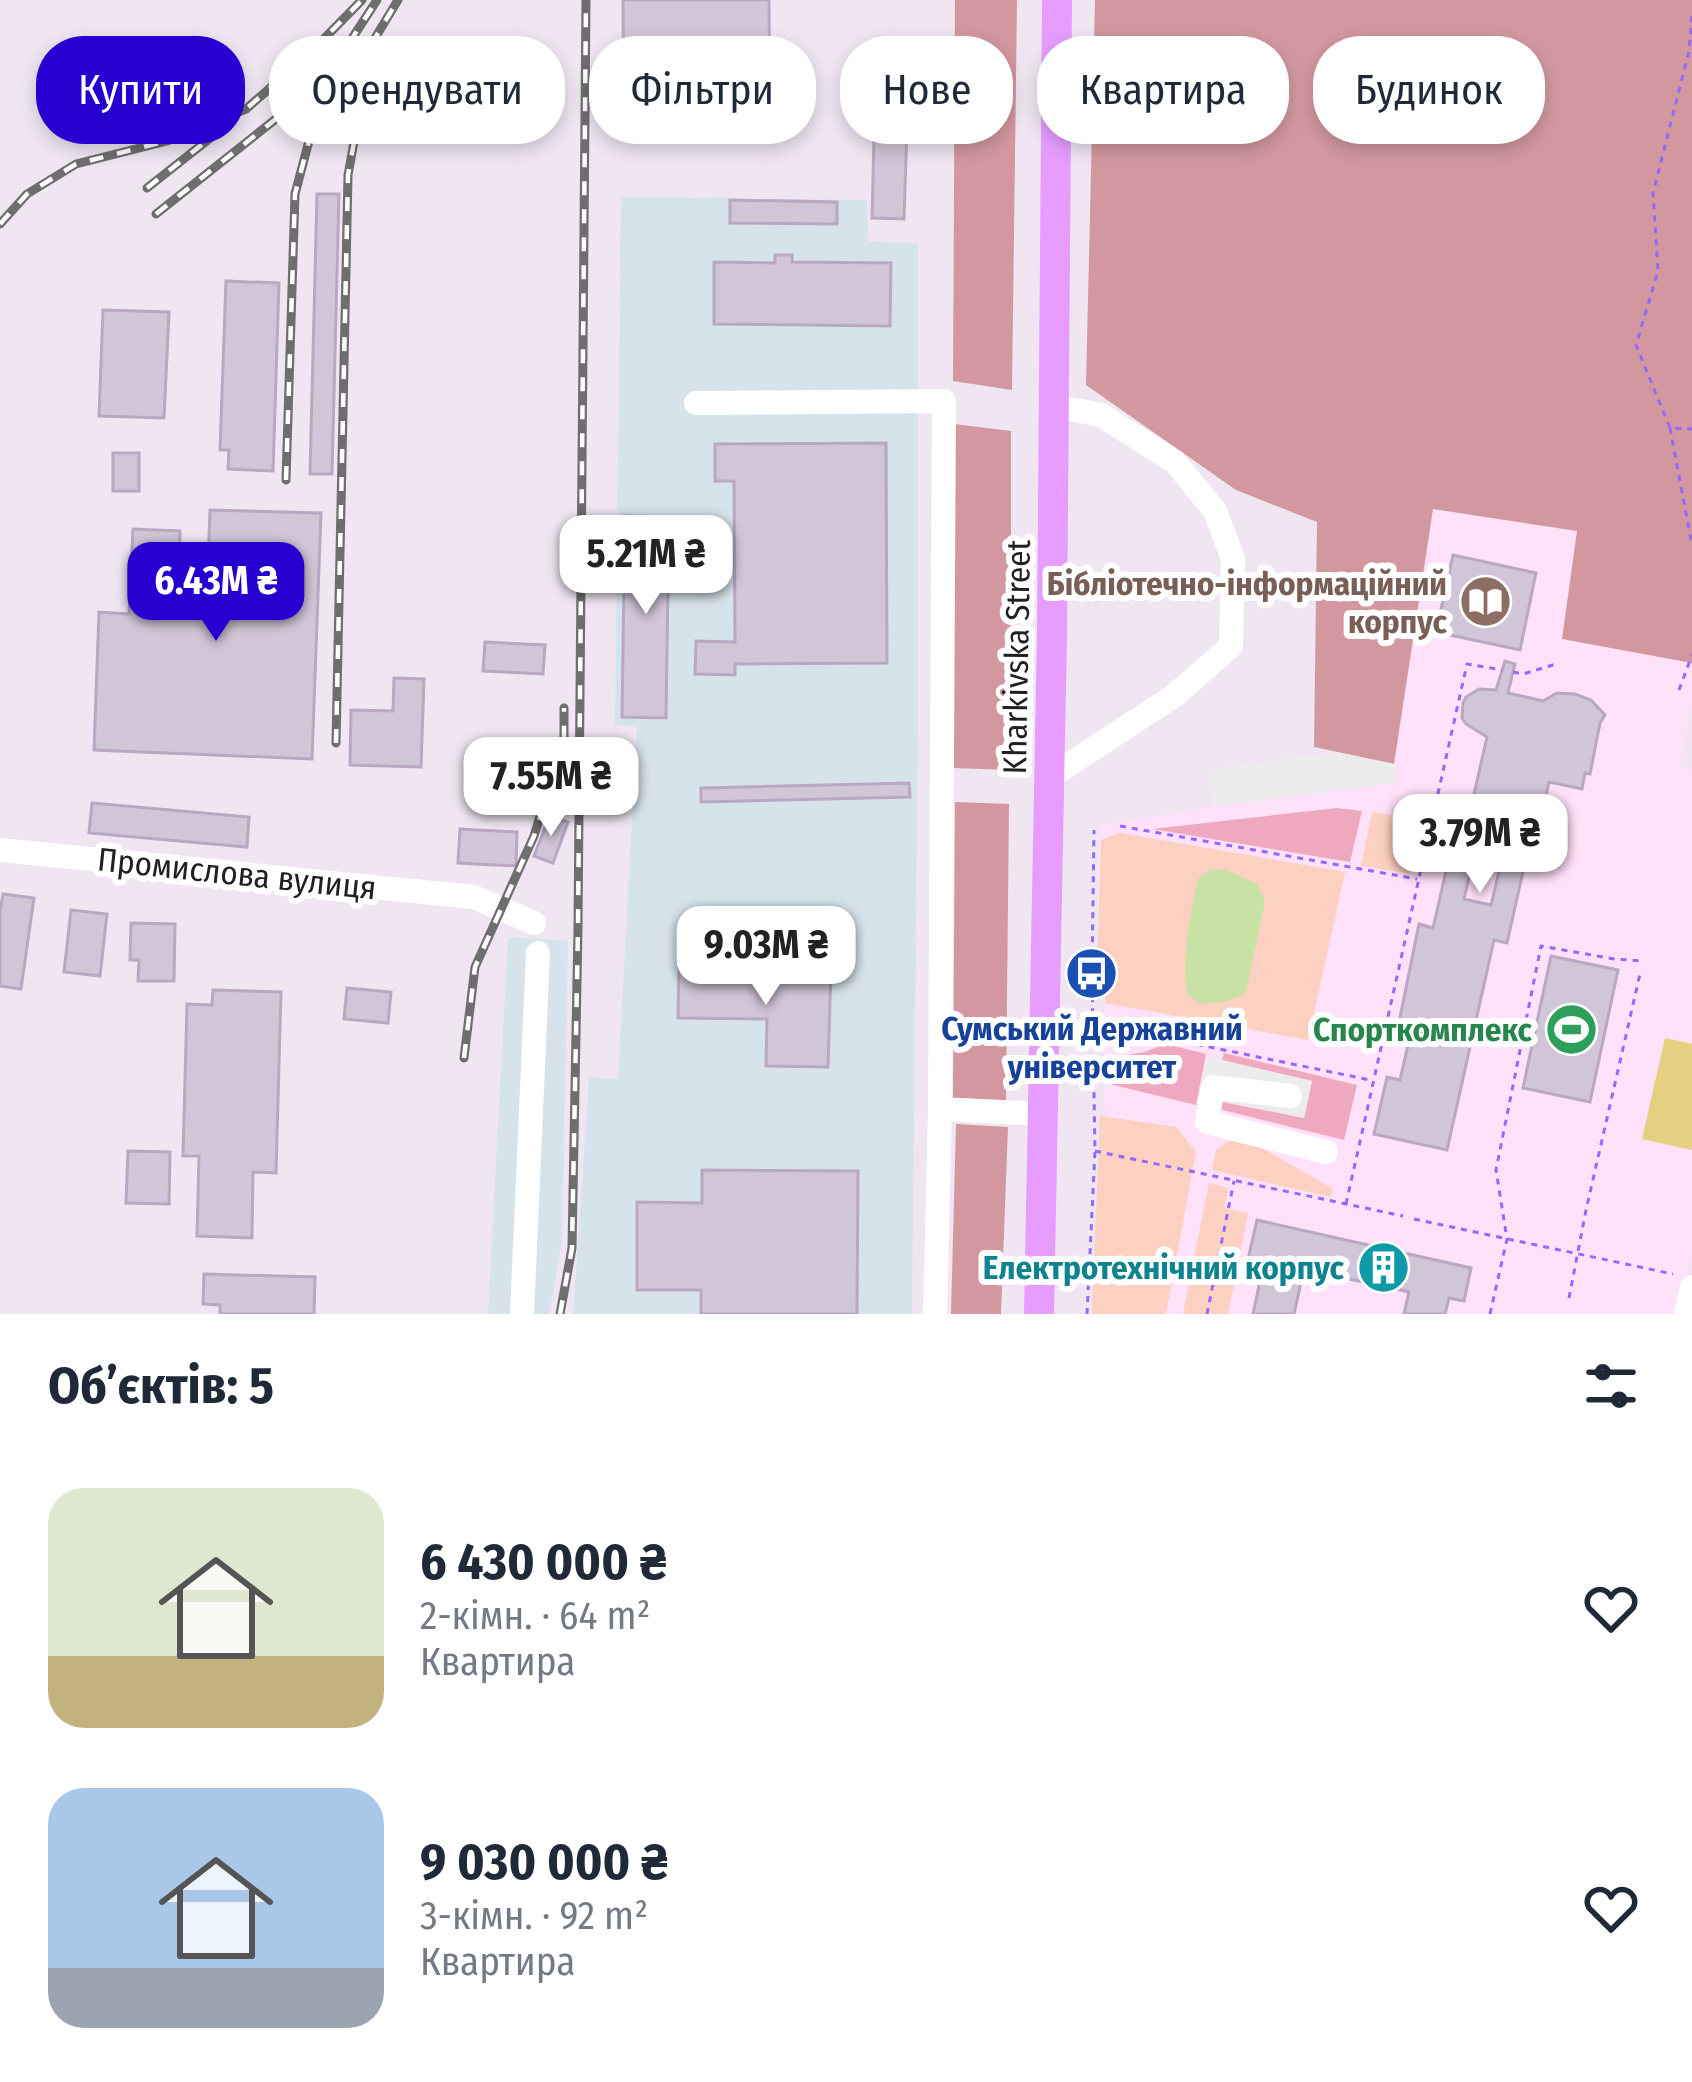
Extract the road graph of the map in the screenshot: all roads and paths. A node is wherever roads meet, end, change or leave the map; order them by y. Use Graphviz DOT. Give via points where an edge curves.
graph roads {
  1 [pos="1057,0"];
  2 [pos="1692,16"];
  3 [pos="696,403"];
  4 [pos="1054,406"];
  5 [pos="1670,428"];
  6 [pos="1692,429"];
  7 [pos="1692,544"];
  8 [pos="1692,655"];
  9 [pos="1556,664"];
  10 [pos="1502,670"];
  11 [pos="1513,673"];
  12 [pos="1679,691"];
  13 [pos="1050,777"];
  14 [pos="1120,826"];
  15 [pos="1094,830"];
  16 [pos="0,850"];
  17 [pos="1419,880"];
  18 [pos="534,923"];
  19 [pos="1532,945"];
  20 [pos="1541,946"];
  21 [pos="538,953"];
  22 [pos="1644,961"];
  23 [pos="1640,974"];
  24 [pos="1092,1045"];
  25 [pos="1078,1047"];
  26 [pos="1372,1080"];
  27 [pos="1290,1096"];
  28 [pos="940,1109"];
  29 [pos="1044,1114"];
  30 [pos="1095,1151"];
  31 [pos="1326,1152"];
  32 [pos="1234,1180"];
  33 [pos="1346,1204"];
  34 [pos="1403,1216"];
  35 [pos="1414,1219"];
  36 [pos="1507,1239"];
  37 [pos="1576,1254"];
  38 [pos="1669,1274"];
  39 [pos="1692,1287"];
  40 [pos="1569,1298"];
  41 [pos="522,1314"];
  42 [pos="935,1314"];
  43 [pos="1039,1314"];
  44 [pos="1087,1314"];
  45 [pos="1207,1314"];
  46 [pos="1490,1314"];
  47 [pos="1686,1314"];
  1 -- 4 [label="main road, Kharkivska Street"];
  2 -- 5 [label="path" via="1653,193 1658,271 1636,345"];
  3 -- 28 [label="street" via="944,400"];
  4 -- 13 [label="main road, Kharkivska Street"];
  4 -- 13 [label="street" via="1100,415 1175,462 1215,512 1234,559 1231,646 1174,696"];
  5 -- 6 [label="path"];
  5 -- 7 [label="path"];
  8 -- 12 [label="path"];
  9 -- 11 [label="path"];
  10 -- 17 [label="path" via="1467,664"];
  13 -- 29 [label="main road, Kharkivska Street"];
  14 -- 17 [label="path"];
  15 -- 24 [label="path"];
  16 -- 18 [label="street, Промислова вулиця" via="474,897"];
  17 -- 26 [label="path"];
  19 -- 20 [label="path"];
  20 -- 22 [label="path"];
  20 -- 36 [label="path" via="1496,1170"];
  21 -- 41 [label="street"];
  23 -- 37 [label="path"];
  24 -- 25 [label="path"];
  24 -- 26 [label="path" via="1166,1038"];
  24 -- 30 [label="path"];
  26 -- 33 [label="path"];
  27 -- 31 [label="street" via="1217,1086 1207,1123"];
  28 -- 29 [label="street"];
  28 -- 42 [label="street"];
  29 -- 43 [label="main road, Kharkivska Street"];
  30 -- 32 [label="path"];
  30 -- 44 [label="path"];
  32 -- 33 [label="path"];
  32 -- 45 [label="path"];
  33 -- 34 [label="path"];
  35 -- 36 [label="path"];
  36 -- 37 [label="path"];
  36 -- 46 [label="path"];
  37 -- 38 [label="path"];
  37 -- 40 [label="path"];
  39 -- 47 [label="street"];
}
